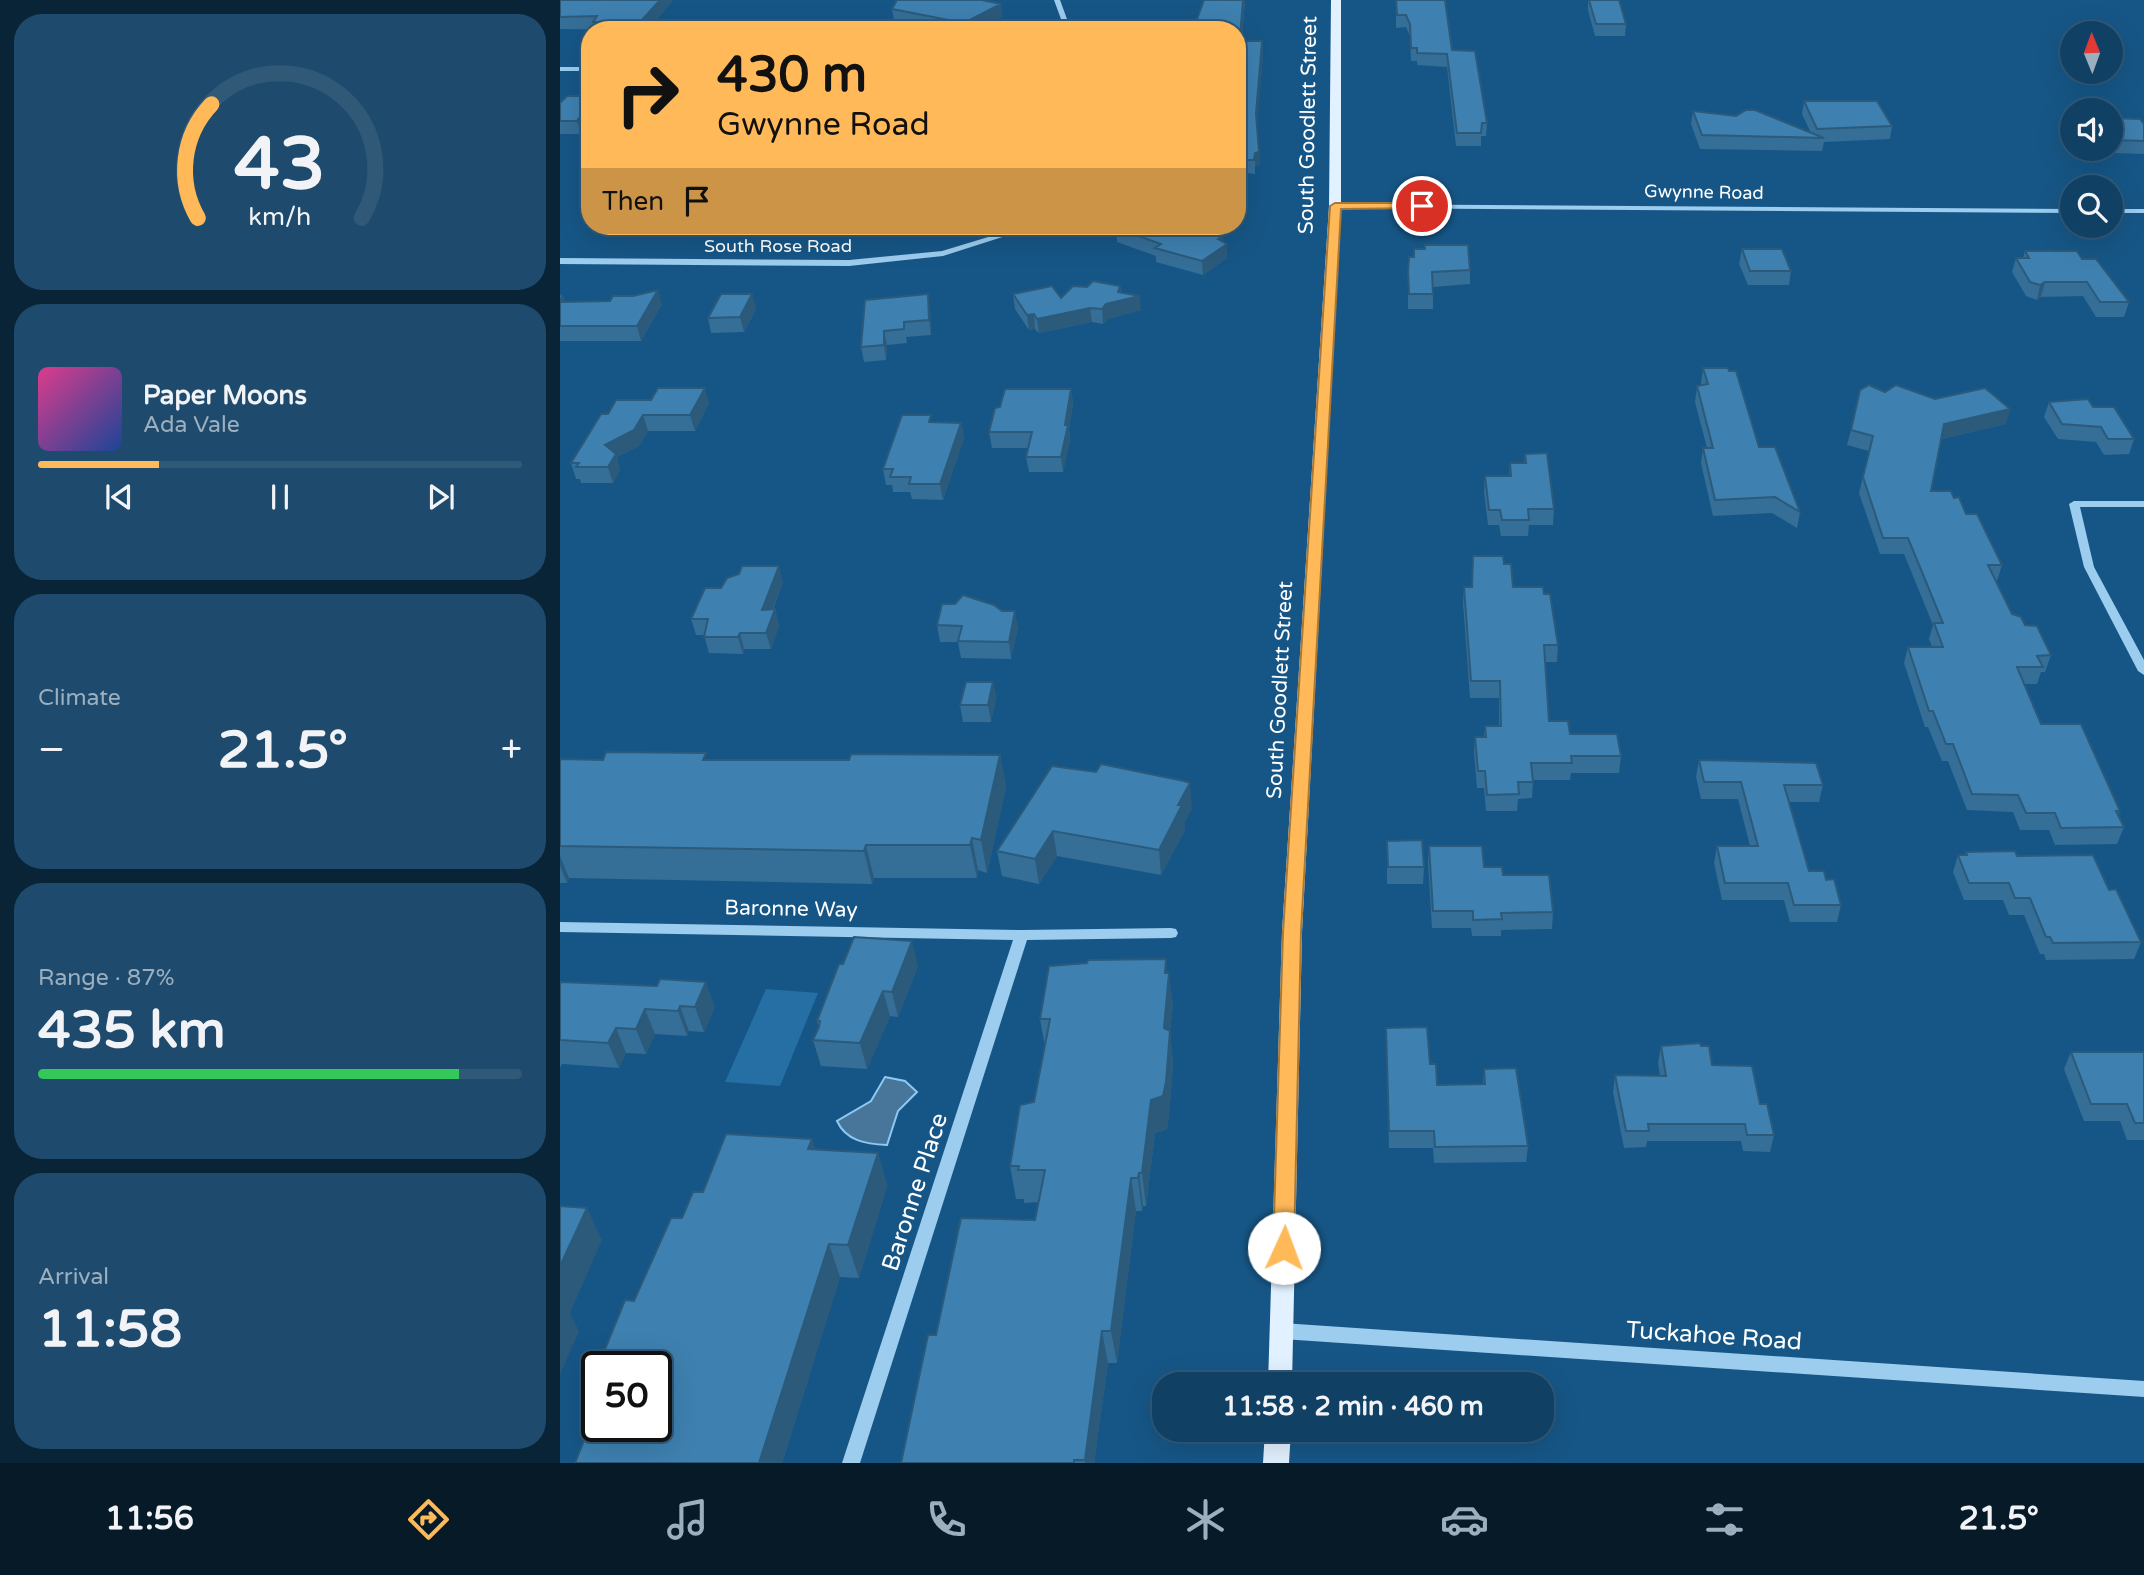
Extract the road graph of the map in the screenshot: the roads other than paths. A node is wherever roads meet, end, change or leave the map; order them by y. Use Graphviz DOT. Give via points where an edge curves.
graph roads {
  1 [pos="1057,0"];
  2 [pos="1336,0"];
  3 [pos="1064,21"];
  4 [pos="560,69"];
  5 [pos="581,69"];
  6 [pos="1335,206"];
  7 [pos="2060,211"];
  8 [pos="2123,211"];
  9 [pos="2144,211"];
  10 [pos="1002,235"];
  11 [pos="560,261"];
  12 [pos="2144,504"];
  13 [pos="2144,671"];
  14 [pos="560,927"];
  15 [pos="1171,933"];
  16 [pos="1022,935"];
  17 [pos="1282,1331"];
  18 [pos="1280,1372"];
  19 [pos="2144,1389"];
  20 [pos="1277,1442"];
  21 [pos="851,1463"];
  22 [pos="1276,1463"];
  1 -- 3 [label="street"];
  2 -- 6 [label="main road, South Goodlett Street"];
  4 -- 5 [label="street"];
  6 -- 7 [label="street, Gwynne Road"];
  6 -- 17 [label="main road, South Goodlett Street" via="1292,932"];
  8 -- 9 [label="street"];
  10 -- 11 [label="street, South Rose Road" via="943,253 849,263"];
  12 -- 13 [label="street" via="2074,504 2089,567"];
  14 -- 16 [label="street, Baronne Way"];
  15 -- 16 [label="street, Baronne Way"];
  16 -- 21 [label="street, Baronne Place"];
  17 -- 18 [label="main road, South Goodlett Street"];
  17 -- 19 [label="street, Tuckahoe Road"];
  20 -- 22 [label="main road"];
}
